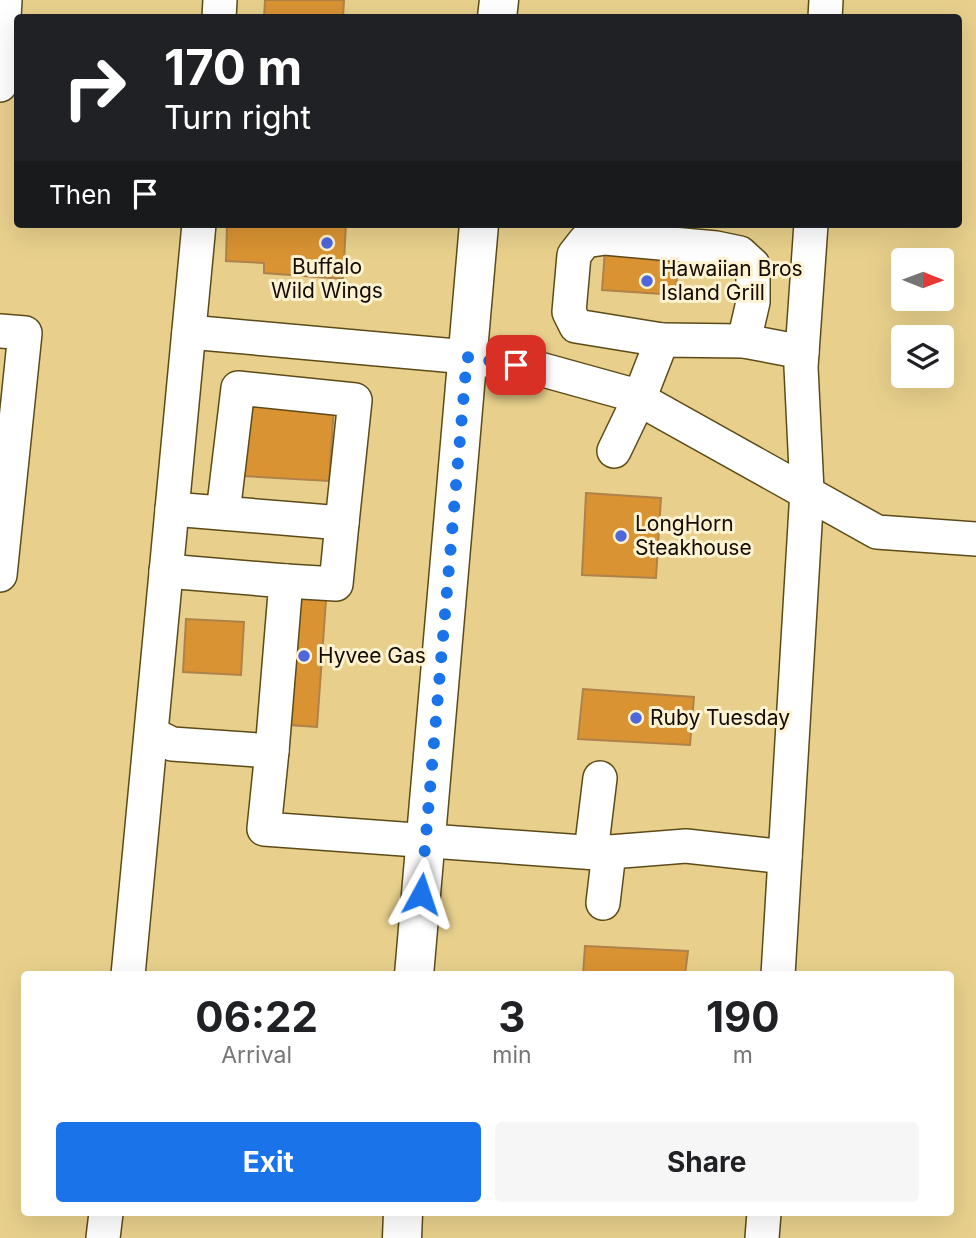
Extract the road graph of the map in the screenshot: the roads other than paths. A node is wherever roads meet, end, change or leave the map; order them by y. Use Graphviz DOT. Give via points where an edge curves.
graph roads {
  1 [pos="5,0"];
  2 [pos="0,85"];
  3 [pos="199,228"];
  4 [pos="479,228"];
  5 [pos="811,228"];
  6 [pos="0,331"];
  7 [pos="189,332"];
  8 [pos="662,340"];
  9 [pos="744,341"];
  10 [pos="802,352"];
  11 [pos="467,357"];
  12 [pos="639,399"];
  13 [pos="614,451"];
  14 [pos="807,491"];
  15 [pos="172,509"];
  16 [pos="223,513"];
  17 [pos="342,523"];
  18 [pos="976,539"];
  19 [pos="166,571"];
  20 [pos="0,575"];
  21 [pos="286,580"];
  22 [pos="152,734"];
  23 [pos="272,751"];
  24 [pos="600,778"];
  25 [pos="425,841"];
  26 [pos="600,852"];
  27 [pos="785,857"];
  28 [pos="603,903"];
  29 [pos="128,971"];
  30 [pos="414,971"];
  31 [pos="778,971"];
  32 [pos="106,1216"];
  33 [pos="403,1216"];
  34 [pos="764,1216"];
  35 [pos="103,1238"];
  36 [pos="402,1238"];
  37 [pos="762,1238"];
  1 -- 2 [label="lane"];
  3 -- 7 [label="lane"];
  4 -- 11 [label="main road"];
  5 -- 10 [label="lane"];
  6 -- 20 [label="lane" via="25,333"];
  7 -- 11 [label="lane"];
  7 -- 15 [label="lane"];
  8 -- 9 [label="lane"];
  8 -- 9 [label="lane" via="576,327 569,312 574,255 585,241 605,238 740,253 753,265 753,302"];
  8 -- 12 [label="lane"];
  9 -- 10 [label="lane"];
  10 -- 14 [label="lane"];
  11 -- 12 [label="lane" via="536,368"];
  11 -- 25 [label="main road"];
  12 -- 13 [label="lane"];
  12 -- 14 [label="lane"];
  14 -- 18 [label="lane" via="877,532"];
  14 -- 27 [label="lane"];
  15 -- 16 [label="lane"];
  15 -- 19 [label="lane"];
  16 -- 17 [label="lane"];
  16 -- 17 [label="lane" via="238,388 355,400"];
  17 -- 21 [label="lane" via="336,584"];
  19 -- 21 [label="lane"];
  19 -- 22 [label="lane"];
  21 -- 23 [label="lane"];
  22 -- 23 [label="lane" via="172,744"];
  22 -- 29 [label="lane"];
  23 -- 25 [label="lane" via="264,829"];
  24 -- 26 [label="lane"];
  25 -- 26 [label="lane"];
  25 -- 30 [label="main road"];
  26 -- 27 [label="lane" via="686,846"];
  26 -- 28 [label="lane"];
  27 -- 31 [label="lane"];
  32 -- 35 [label="lane"];
  33 -- 36 [label="main road"];
  34 -- 37 [label="lane"];
}
